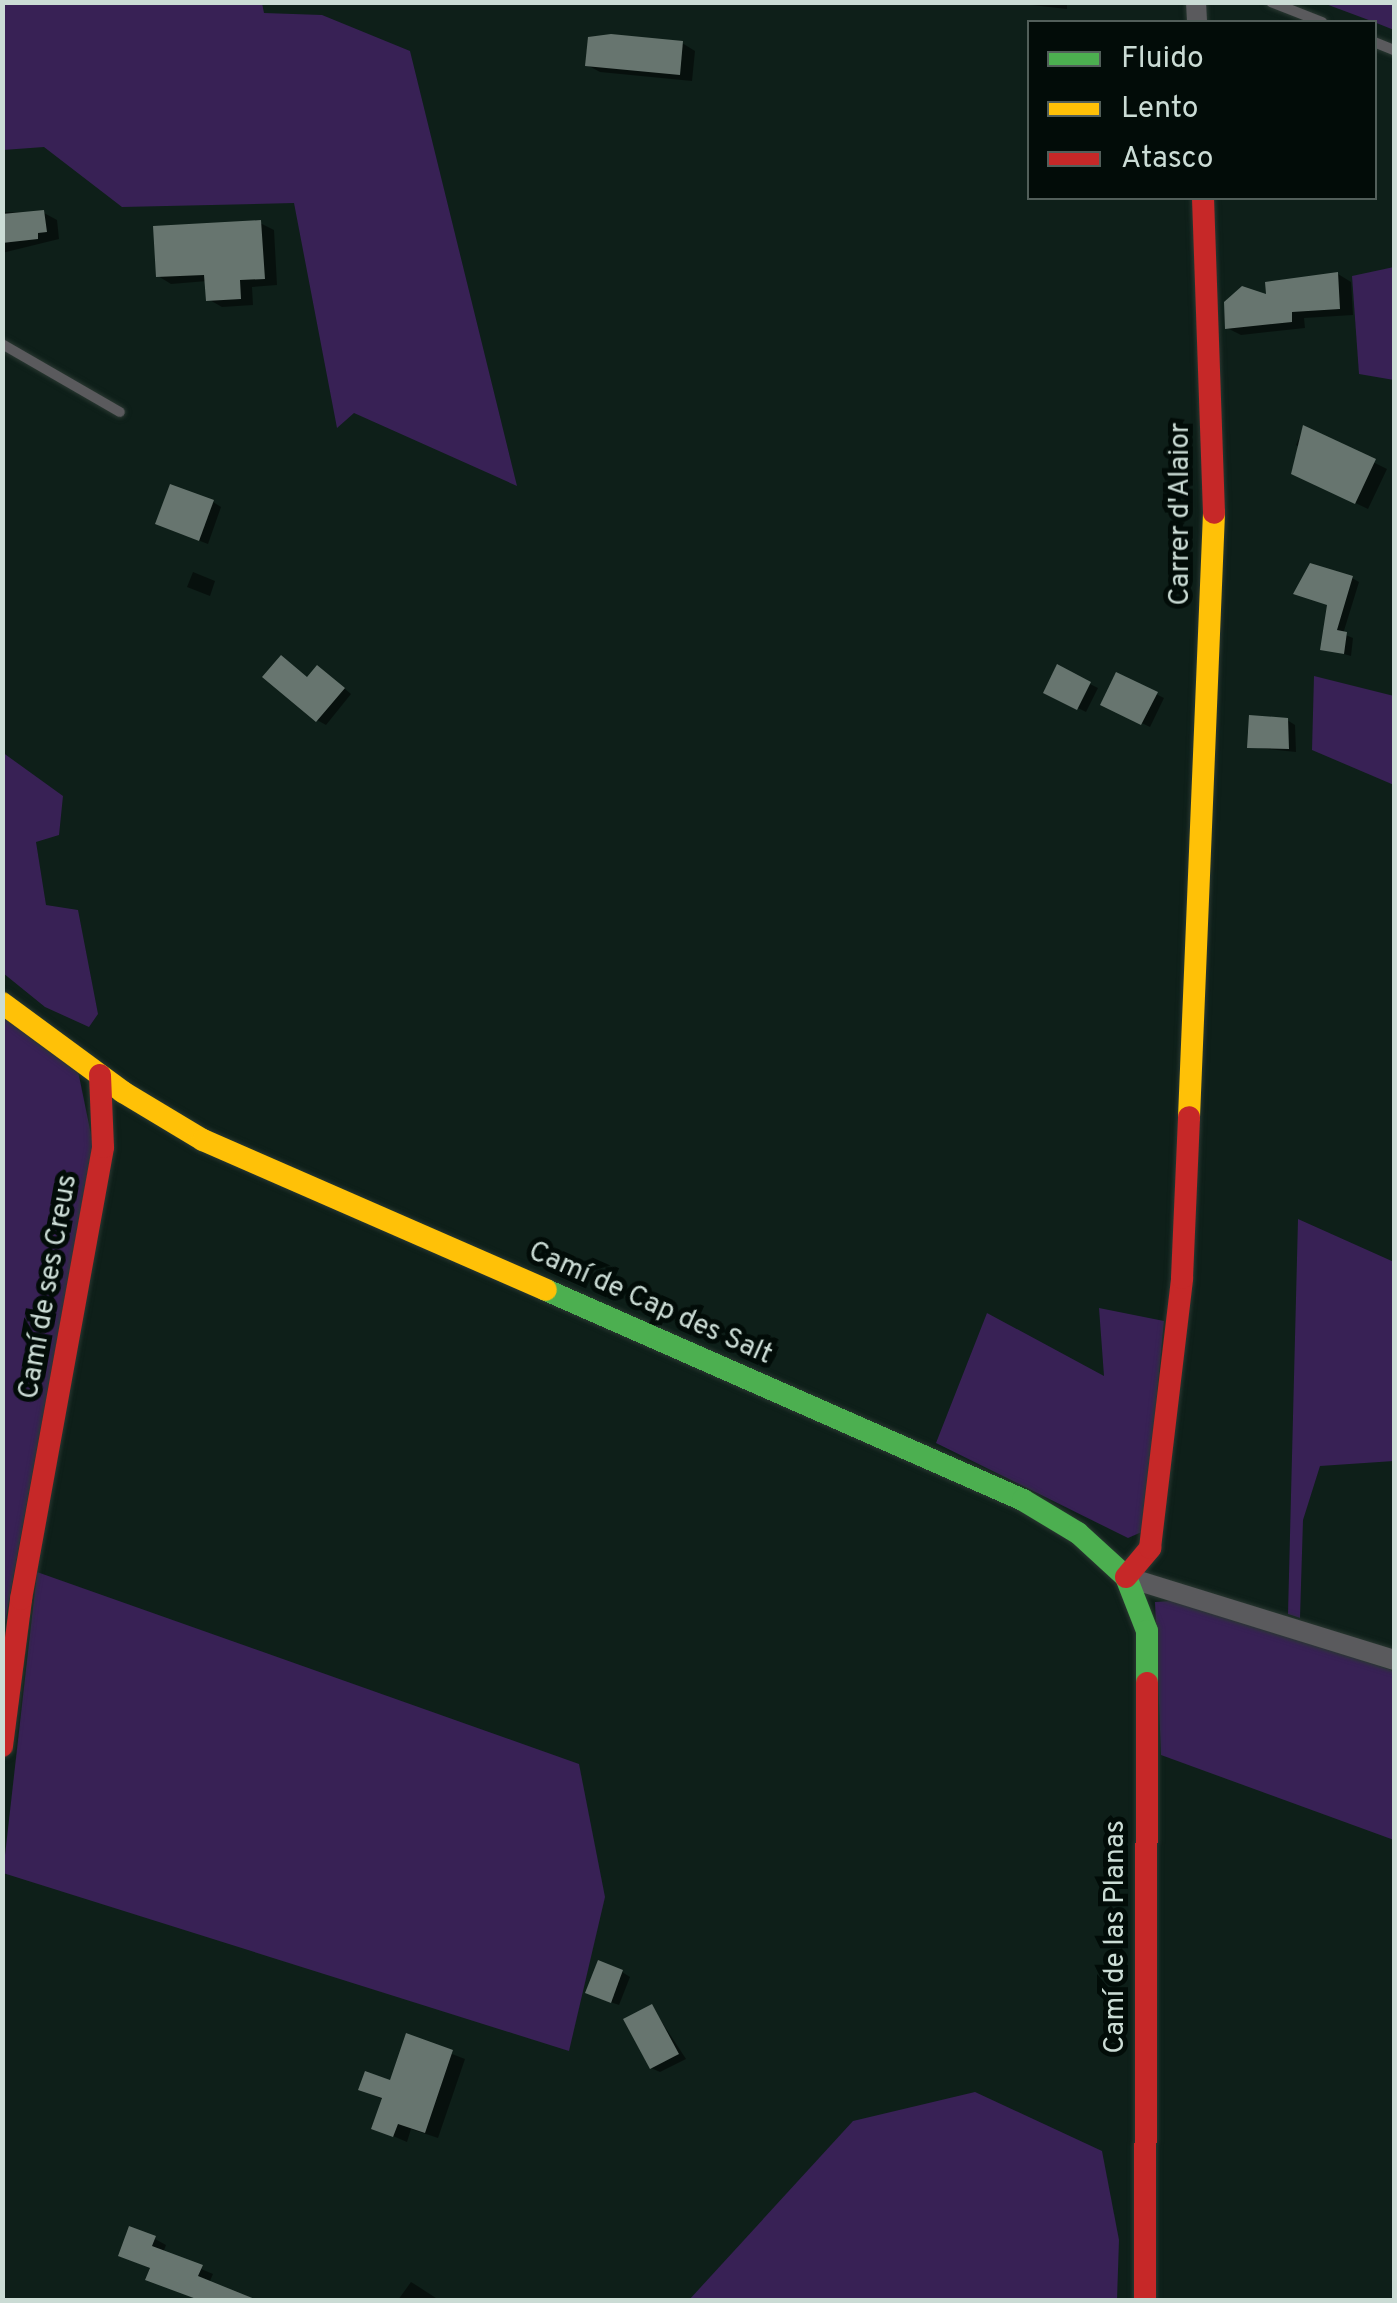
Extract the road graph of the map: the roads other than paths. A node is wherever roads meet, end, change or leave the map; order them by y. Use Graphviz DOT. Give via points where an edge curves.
graph roads {
  1 [pos="1271,2"];
  2 [pos="1317,20"];
  3 [pos="1203,200"];
  4 [pos="2,344"];
  5 [pos="120,412"];
  6 [pos="2,1002"];
  7 [pos="100,1075"];
  8 [pos="1126,1577"];
  9 [pos="1394,1660"];
  10 [pos="2,1746"];
  11 [pos="1145,2300"];
  1 -- 2 [label="lane"];
  3 -- 8 [label="street, Carrer d'Alaior" via="1215,548 1182,1278 1150,1548"];
  4 -- 5 [label="lane"];
  6 -- 7 [label="street, Camí de Cap des Salt"];
  7 -- 8 [label="street, Camí de Cap des Salt" via="203,1140 1023,1500 1078,1533"];
  7 -- 10 [label="street, Camí de ses Creus" via="102,1146 21,1599"];
  8 -- 9 [label="street, Camí de Cap des Salt" via="1286,1632"];
  8 -- 11 [label="street, Camí de las Planas" via="1148,1631"];
}
